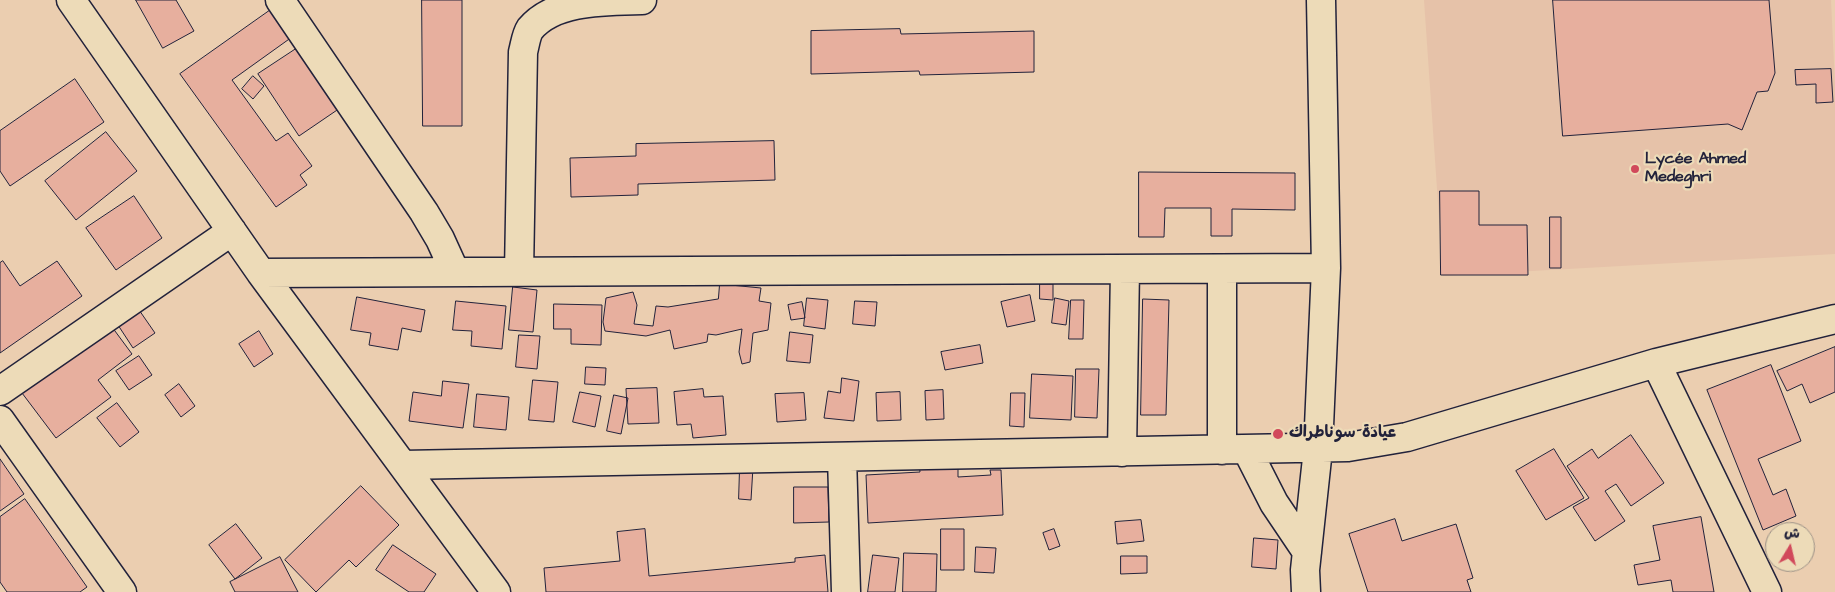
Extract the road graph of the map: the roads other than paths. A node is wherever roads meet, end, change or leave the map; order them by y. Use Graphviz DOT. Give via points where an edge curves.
graph roads {
  1 [pos="71,0"];
  2 [pos="280,0"];
  3 [pos="642,0"];
  4 [pos="1321,0"];
  5 [pos="232,231"];
  6 [pos="1222,268"];
  7 [pos="1326,268"];
  8 [pos="1125,269"];
  9 [pos="455,272"];
  10 [pos="519,272"];
  11 [pos="261,273"];
  12 [pos="1835,319"];
  13 [pos="1656,363"];
  14 [pos="0,391"];
  15 [pos="0,420"];
  16 [pos="1318,449"];
  17 [pos="1235,450"];
  18 [pos="1122,452"];
  19 [pos="842,457"];
  20 [pos="403,465"];
  21 [pos="1307,552"];
  22 [pos="122,592"];
  23 [pos="496,592"];
  24 [pos="846,592"];
  25 [pos="1306,592"];
  26 [pos="1767,592"];
  1 -- 5 [label="street"];
  2 -- 9 [label="street" via="424,212"];
  3 -- 10 [label="street" via="562,3 543,14 529,31 523,52"];
  4 -- 7 [label="street"];
  5 -- 11 [label="street"];
  5 -- 14 [label="street"];
  6 -- 7 [label="street"];
  6 -- 8 [label="street"];
  6 -- 17 [label="street"];
  7 -- 16 [label="street"];
  8 -- 10 [label="street"];
  8 -- 18 [label="street"];
  9 -- 10 [label="street"];
  9 -- 11 [label="street"];
  11 -- 20 [label="street"];
  12 -- 13 [label="street"];
  13 -- 16 [label="street" via="1407,437"];
  13 -- 26 [label="street"];
  15 -- 22 [label="street"];
  16 -- 17 [label="street"];
  16 -- 21 [label="street"];
  17 -- 18 [label="street"];
  17 -- 21 [label="street"];
  18 -- 19 [label="street"];
  19 -- 20 [label="street"];
  19 -- 24 [label="street"];
  20 -- 23 [label="street"];
  21 -- 25 [label="street"];
}
